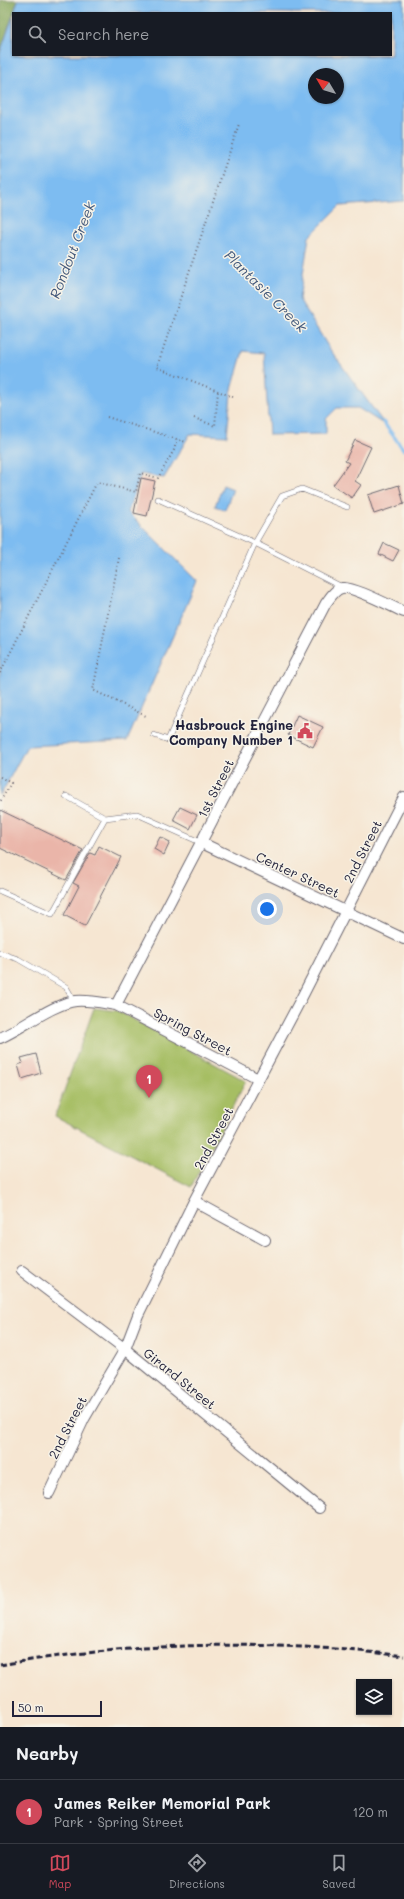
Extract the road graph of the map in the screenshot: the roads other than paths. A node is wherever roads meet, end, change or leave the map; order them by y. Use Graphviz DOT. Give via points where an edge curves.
graph roads {
  1 [pos="158,499"];
  2 [pos="347,507"];
  3 [pos="255,543"];
  4 [pos="343,588"];
  5 [pos="404,612"];
  6 [pos="154,735"];
  7 [pos="66,796"];
  8 [pos="404,797"];
  9 [pos="105,818"];
  10 [pos="202,843"];
  11 [pos="0,891"];
  12 [pos="346,911"];
  13 [pos="404,939"];
  14 [pos="0,953"];
  15 [pos="74,1001"];
  16 [pos="116,1005"];
  17 [pos="0,1038"];
  18 [pos="258,1080"];
  19 [pos="194,1201"];
  20 [pos="265,1240"];
  21 [pos="22,1271"];
  22 [pos="125,1349"];
  23 [pos="49,1493"];
  24 [pos="319,1508"];
  1 -- 3 [label="lane"];
  2 -- 3 [label="lane" via="302,489 282,496"];
  3 -- 4 [label="lane"];
  3 -- 6 [label="lane" via="168,740"];
  4 -- 5 [label="street" via="353,589"];
  4 -- 10 [label="street, 1st Street" via="336,590 326,603"];
  7 -- 9 [label="lane"];
  8 -- 12 [label="street, 2nd Street"];
  9 -- 10 [label="lane" via="137,814"];
  9 -- 11 [label="lane" via="52,914"];
  10 -- 12 [label="street, Center Street"];
  10 -- 16 [label="street, 1st Street"];
  12 -- 13 [label="street, Center Street"];
  12 -- 18 [label="street, 2nd Street"];
  14 -- 15 [label="lane" via="18,959 66,987"];
  15 -- 16 [label="street, Spring Street" via="97,1001"];
  15 -- 17 [label="street"];
  16 -- 18 [label="street, Spring Street"];
  18 -- 19 [label="street, 2nd Street"];
  19 -- 20 [label="street"];
  19 -- 22 [label="street, 2nd Street" via="138,1315"];
  21 -- 22 [label="street, Girard Street"];
  22 -- 23 [label="street, 2nd Street" via="84,1419"];
  22 -- 24 [label="street, Girard Street"];
}
